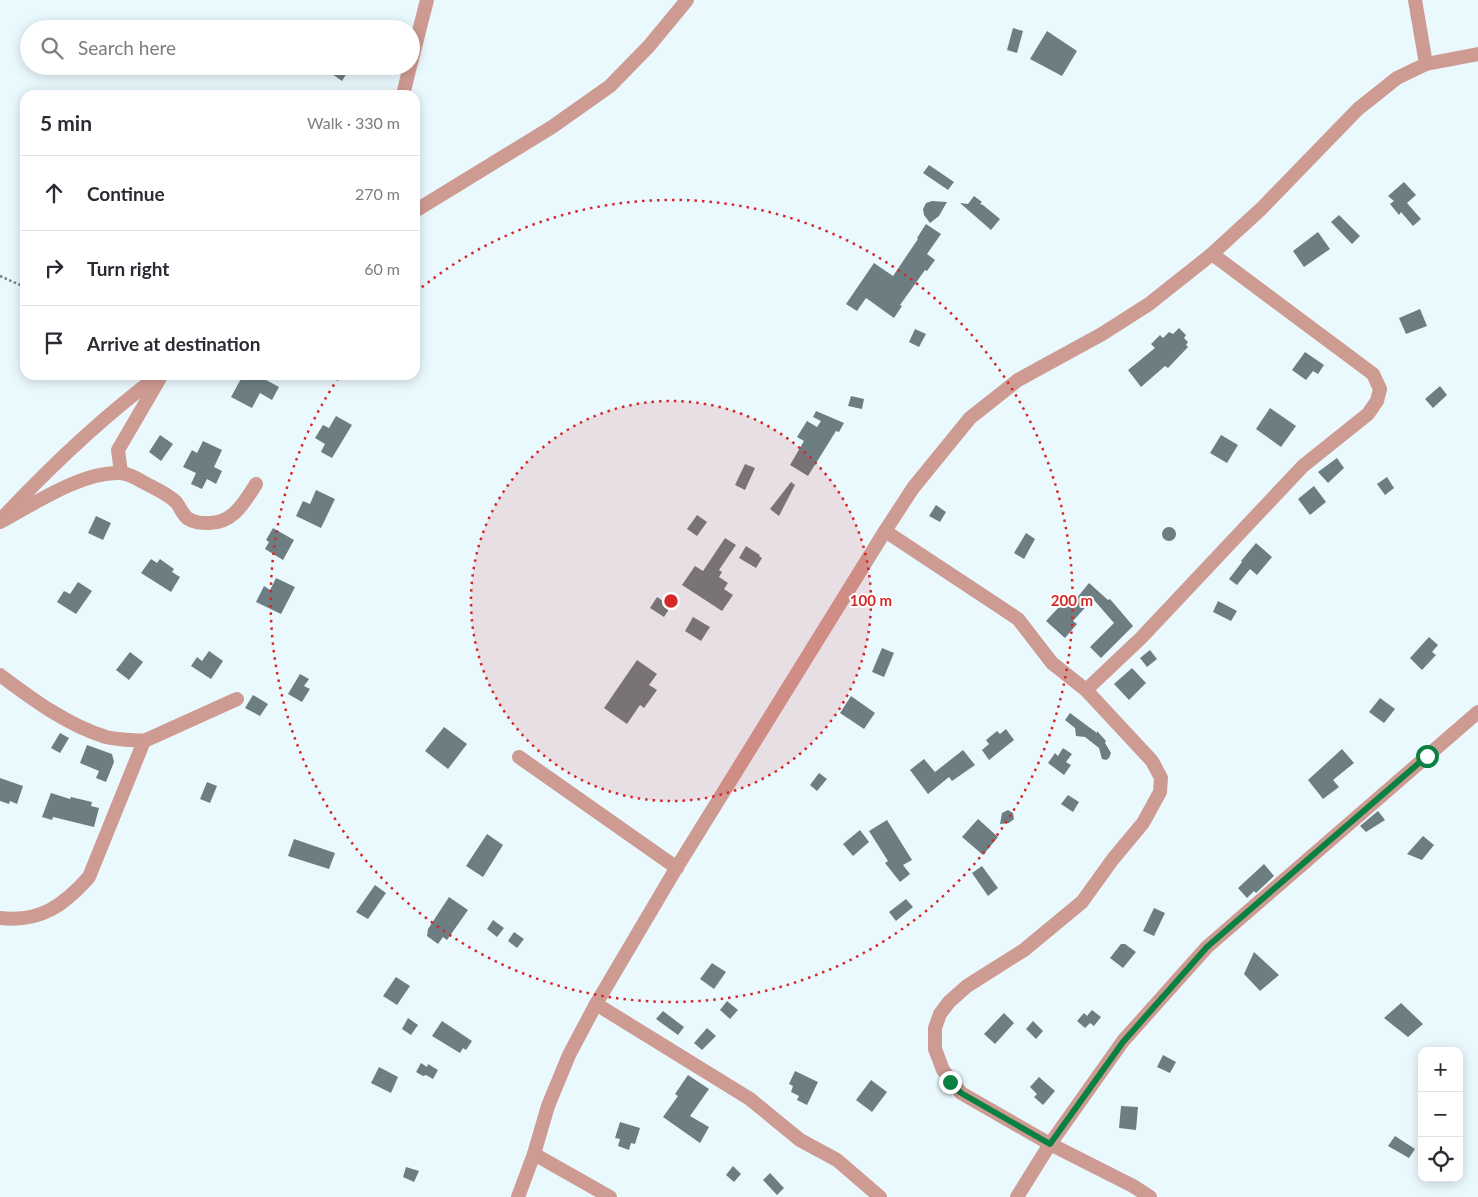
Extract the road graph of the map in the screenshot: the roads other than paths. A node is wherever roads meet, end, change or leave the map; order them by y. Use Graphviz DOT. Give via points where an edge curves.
graph roads {
  1 [pos="427,0"];
  2 [pos="686,0"];
  3 [pos="1415,0"];
  4 [pos="420,27"];
  5 [pos="1478,54"];
  6 [pos="1426,64"];
  7 [pos="408,75"];
  8 [pos="404,90"];
  9 [pos="420,209"];
  10 [pos="1212,254"];
  11 [pos="153,380"];
  12 [pos="157,380"];
  13 [pos="121,473"];
  14 [pos="256,484"];
  15 [pos="0,521"];
  16 [pos="885,531"];
  17 [pos="0,675"];
  18 [pos="1086,690"];
  19 [pos="237,699"];
  20 [pos="1478,712"];
  21 [pos="144,741"];
  22 [pos="520,757"];
  23 [pos="677,868"];
  24 [pos="0,918"];
  25 [pos="596,1004"];
  26 [pos="1050,1144"];
  27 [pos="534,1154"];
  28 [pos="1132,1192"];
  29 [pos="518,1197"];
  30 [pos="610,1197"];
  31 [pos="880,1197"];
  32 [pos="1017,1197"];
  33 [pos="1150,1197"];
  1 -- 4 [label="street"];
  2 -- 9 [label="street" via="650,46 610,86 552,127"];
  3 -- 6 [label="street"];
  5 -- 6 [label="street"];
  6 -- 10 [label="street" via="1397,78 1358,109 1261,209"];
  7 -- 8 [label="street"];
  10 -- 16 [label="street" via="1149,304 1018,380 970,418 913,488"];
  10 -- 18 [label="street" via="1373,374 1380,389 1368,414 1303,466 1141,638"];
  11 -- 15 [label="street" via="50,468"];
  12 -- 13 [label="street" via="118,450"];
  13 -- 14 [label="street" via="169,496 188,518 199,523 226,520 241,507"];
  13 -- 15 [label="street" via="105,473 67,486"];
  16 -- 18 [label="street" via="1018,619 1052,663"];
  16 -- 23 [label="street"];
  17 -- 21 [label="street" via="49,710 96,733"];
  18 -- 26 [label="street" via="1152,760 1161,778 1160,792 1142,823 1082,902 1024,950 967,986 940,1014 935,1028 935,1049 943,1070 961,1093"];
  19 -- 21 [label="street"];
  20 -- 26 [label="street" via="1207,947 1123,1042"];
  21 -- 24 [label="street" via="89,877 73,895 41,915 15,920"];
  22 -- 23 [label="street"];
  23 -- 25 [label="street"];
  25 -- 27 [label="street" via="569,1055 548,1106"];
  25 -- 31 [label="street" via="750,1099 800,1140 838,1160"];
  26 -- 28 [label="street"];
  26 -- 32 [label="street"];
  27 -- 29 [label="street"];
  27 -- 30 [label="street"];
  28 -- 33 [label="street"];
}
